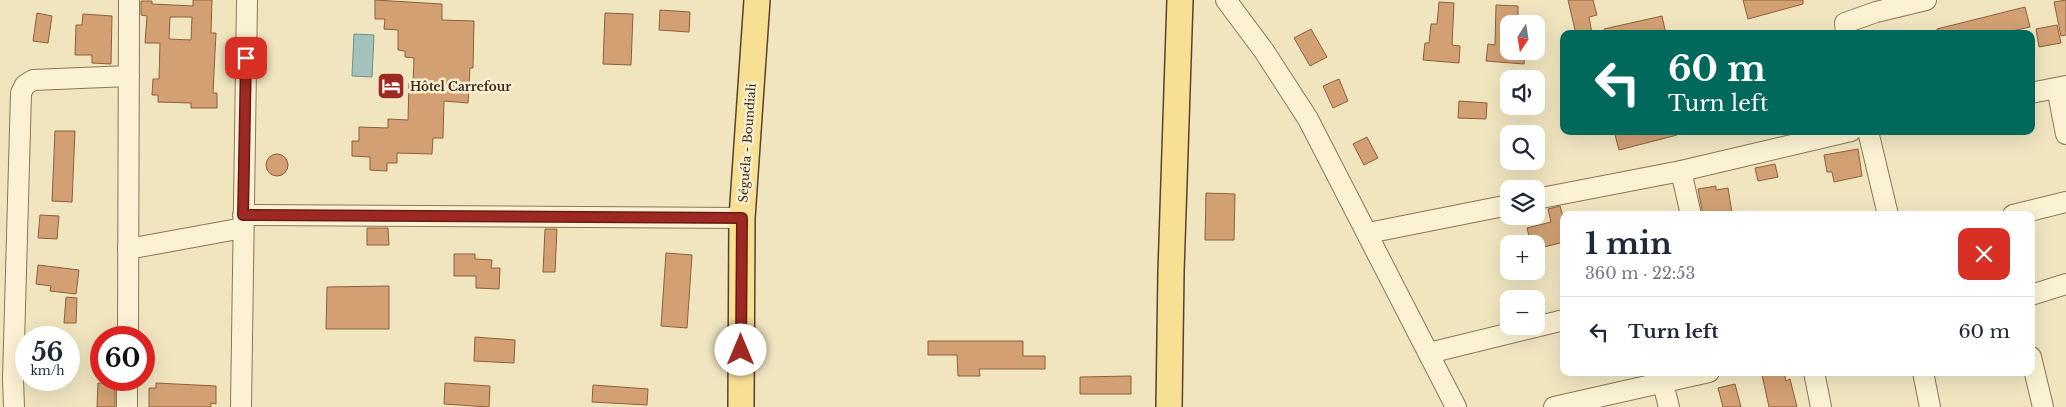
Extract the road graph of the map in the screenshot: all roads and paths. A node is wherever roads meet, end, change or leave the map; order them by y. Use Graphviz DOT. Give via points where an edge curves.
graph roads {
  1 [pos="129,0"];
  2 [pos="247,0"];
  3 [pos="757,0"];
  4 [pos="1180,0"];
  5 [pos="1226,0"];
  6 [pos="1926,0"];
  7 [pos="1846,30"];
  8 [pos="129,76"];
  9 [pos="2062,87"];
  10 [pos="2035,92"];
  11 [pos="2066,134"];
  12 [pos="1835,135"];
  13 [pos="1869,135"];
  14 [pos="1681,171"];
  15 [pos="1545,197"];
  16 [pos="2066,202"];
  17 [pos="1500,207"];
  18 [pos="1690,211"];
  19 [pos="1887,211"];
  20 [pos="2029,211"];
  21 [pos="742,218"];
  22 [pos="243,221"];
  23 [pos="1368,233"];
  24 [pos="128,249"];
  25 [pos="2066,284"];
  26 [pos="2035,294"];
  27 [pos="1560,321"];
  28 [pos="128,326"];
  29 [pos="1429,353"];
  30 [pos="2035,373"];
  31 [pos="1677,376"];
  32 [pos="1815,376"];
  33 [pos="1924,376"];
  34 [pos="1661,378"];
  35 [pos="6,379"];
  36 [pos="127,391"];
  37 [pos="14,407"];
  38 [pos="127,407"];
  39 [pos="241,407"];
  40 [pos="741,407"];
  41 [pos="1169,407"];
  42 [pos="1456,407"];
  43 [pos="1554,407"];
  44 [pos="1668,407"];
  45 [pos="1821,407"];
  46 [pos="1930,407"];
  47 [pos="2044,407"];
  1 -- 8 [label="street"];
  2 -- 22 [label="street"];
  3 -- 21 [label="main road, Séguéla - Boundiali"];
  4 -- 41 [label="main road"];
  5 -- 23 [label="street" via="1308,119"];
  6 -- 7 [label="street" via="1845,23"];
  8 -- 24 [label="street"];
  8 -- 35 [label="street" via="33,80 21,93"];
  9 -- 10 [label="street"];
  9 -- 11 [label="street"];
  12 -- 14 [label="street"];
  13 -- 19 [label="street"];
  14 -- 15 [label="street"];
  14 -- 18 [label="street"];
  16 -- 20 [label="street"];
  17 -- 23 [label="street"];
  21 -- 22 [label="street"];
  21 -- 40 [label="main road, Séguéla - Boundiali"];
  22 -- 24 [label="street"];
  22 -- 39 [label="street"];
  23 -- 29 [label="street"];
  24 -- 28 [label="street"];
  25 -- 26 [label="street"];
  27 -- 29 [label="street"];
  29 -- 42 [label="street"];
  30 -- 47 [label="street"];
  31 -- 34 [label="street"];
  32 -- 45 [label="street"];
  33 -- 46 [label="street"];
  34 -- 43 [label="street"];
  34 -- 44 [label="street"];
  35 -- 37 [label="street"];
  36 -- 38 [label="street"];
}
